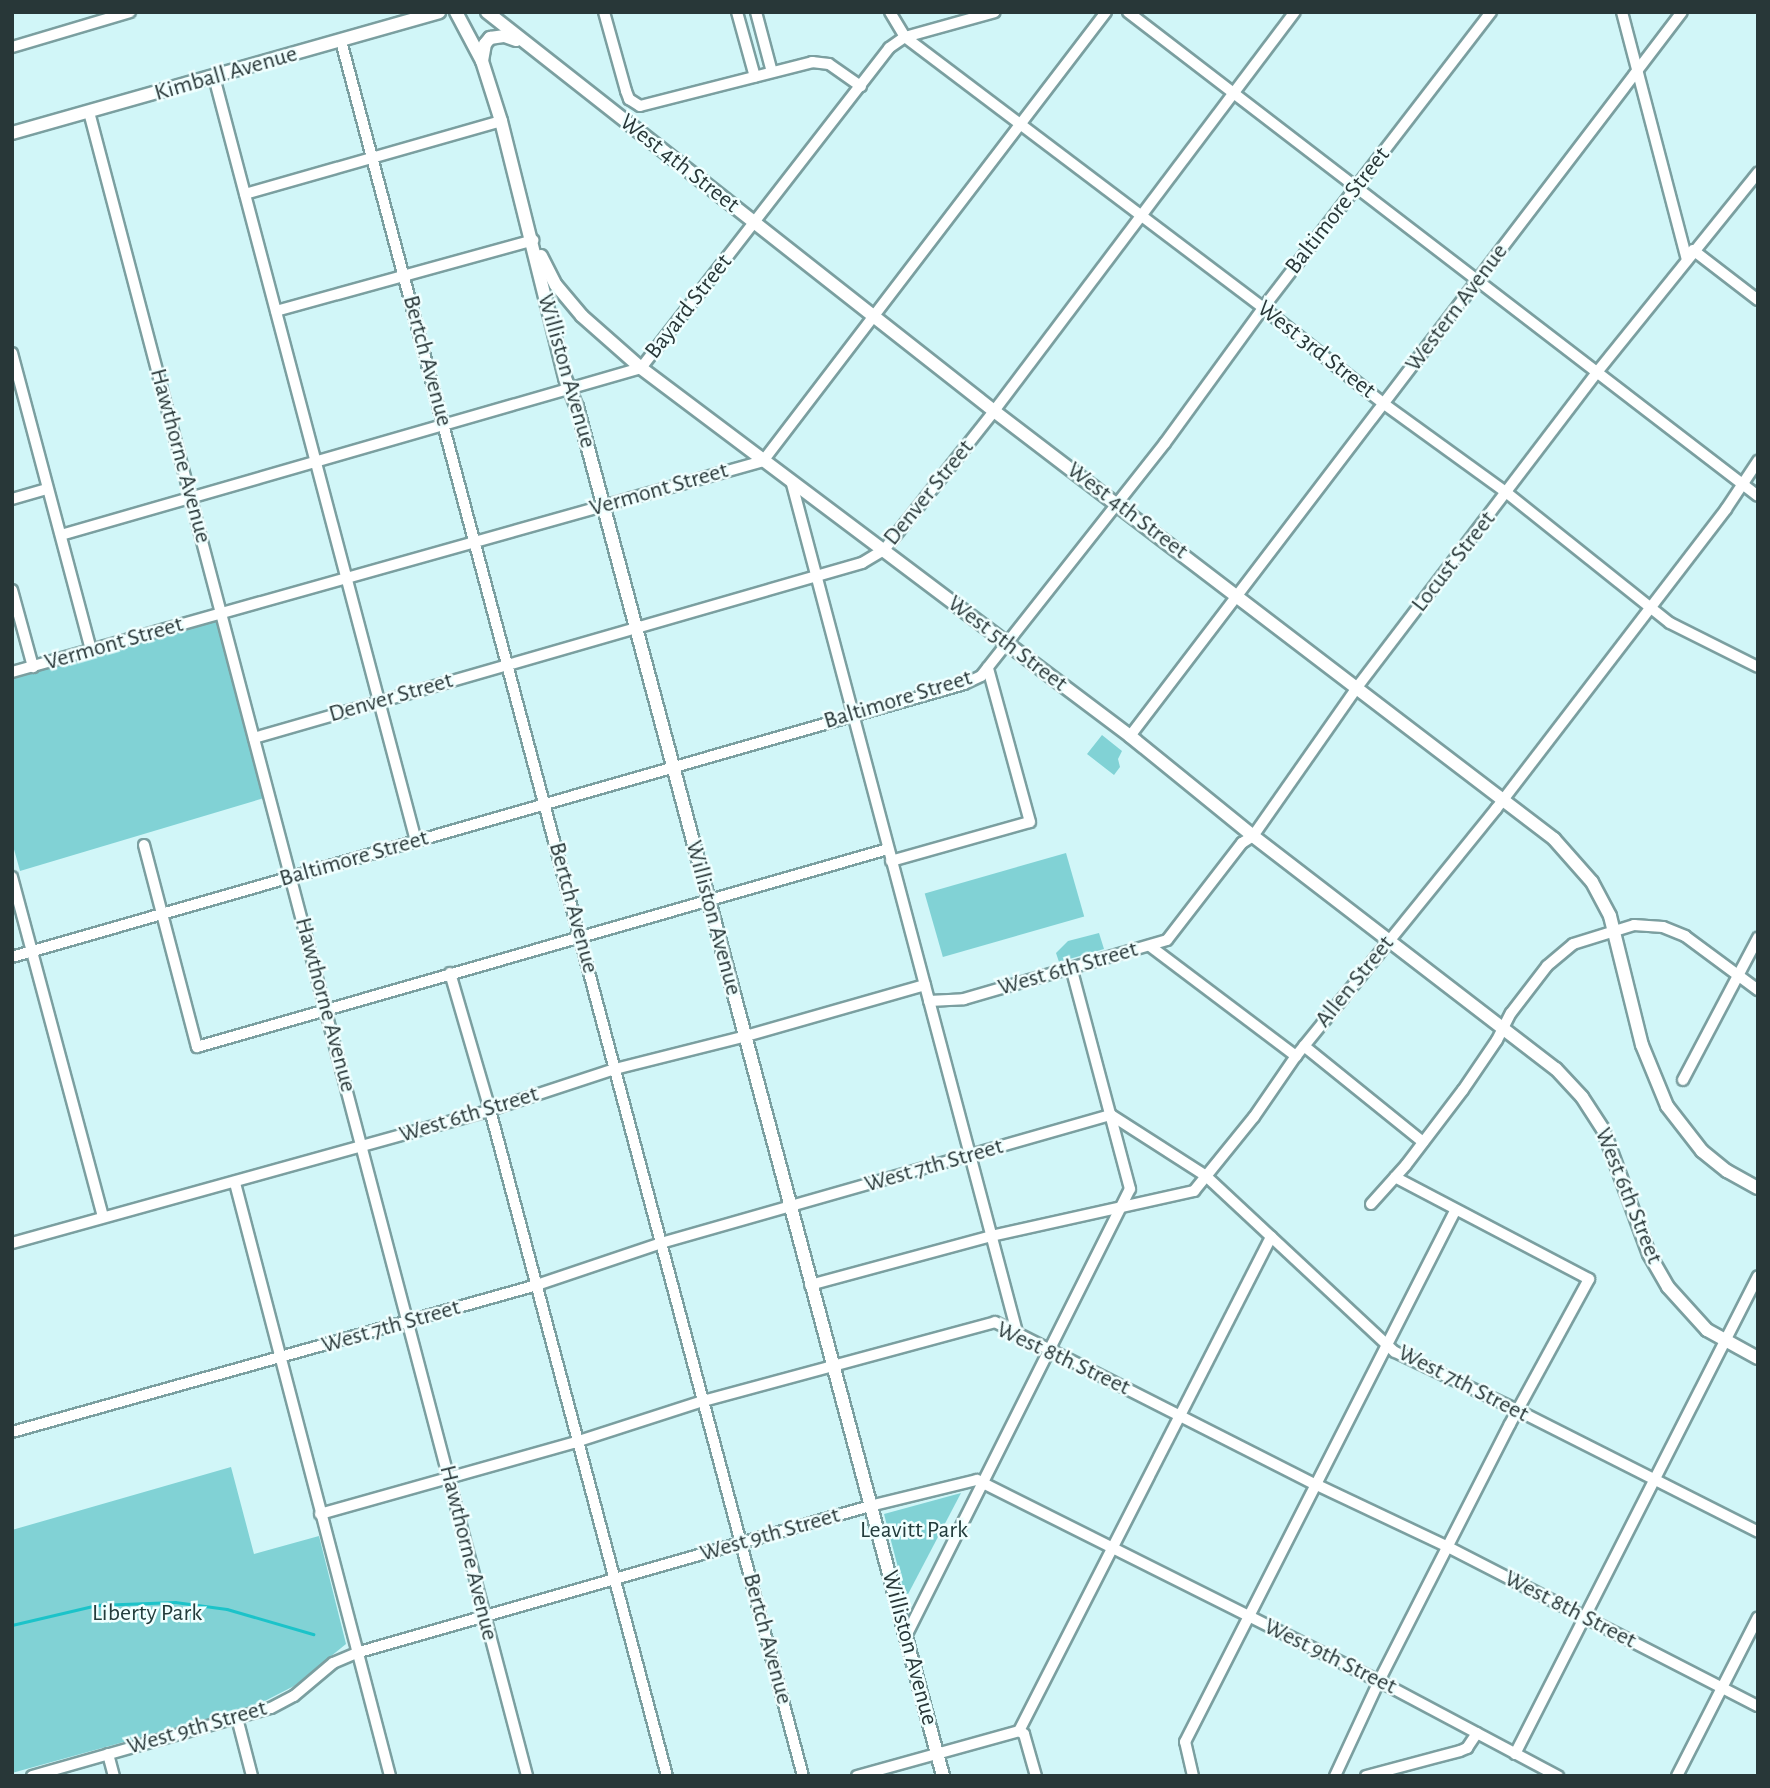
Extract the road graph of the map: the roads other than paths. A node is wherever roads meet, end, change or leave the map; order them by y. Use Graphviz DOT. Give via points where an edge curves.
graph roads {
  1 [pos="130,12"];
  2 [pos="418,12"];
  3 [pos="439,12"];
  4 [pos="456,12"];
  5 [pos="486,12"];
  6 [pos="604,12"];
  7 [pos="737,12"];
  8 [pos="756,12"];
  9 [pos="890,12"];
  10 [pos="995,12"];
  11 [pos="1106,12"];
  12 [pos="1128,12"];
  13 [pos="1295,12"];
  14 [pos="1491,12"];
  15 [pos="1622,12"];
  16 [pos="1682,12"];
  17 [pos="397,25"];
  18 [pos="905,37"];
  19 [pos="341,41"];
  20 [pos="12,47"];
  21 [pos="530,47"];
  22 [pos="482,61"];
  23 [pos="1637,70"];
  24 [pos="772,72"];
  25 [pos="214,77"];
  26 [pos="755,77"];
  27 [pos="862,86"];
  28 [pos="1234,93"];
  29 [pos="89,112"];
  30 [pos="501,121"];
  31 [pos="1020,124"];
  32 [pos="12,133"];
  33 [pos="373,158"];
  34 [pos="1758,173"];
  35 [pos="1356,188"];
  36 [pos="245,194"];
  37 [pos="1141,216"];
  38 [pos="755,223"];
  39 [pos="533,240"];
  40 [pos="1690,254"];
  41 [pos="404,276"];
  42 [pos="1477,281"];
  43 [pos="1758,300"];
  44 [pos="1263,308"];
  45 [pos="276,312"];
  46 [pos="872,314"];
  47 [pos="12,353"];
  48 [pos="641,368"];
  49 [pos="1598,372"];
  50 [pos="17,387"];
  51 [pos="570,390"];
  52 [pos="1384,404"];
  53 [pos="994,411"];
  54 [pos="444,426"];
  55 [pos="763,461"];
  56 [pos="1758,461"];
  57 [pos="316,462"];
  58 [pos="792,484"];
  59 [pos="1742,485"];
  60 [pos="48,489"];
  61 [pos="1507,493"];
  62 [pos="1758,496"];
  63 [pos="191,498"];
  64 [pos="12,499"];
  65 [pos="1117,504"];
  66 [pos="603,507"];
  67 [pos="61,536"];
  68 [pos="475,542"];
  69 [pos="884,550"];
  70 [pos="814,577"];
  71 [pos="347,578"];
  72 [pos="12,590"];
  73 [pos="1237,595"];
  74 [pos="15,608"];
  75 [pos="1651,608"];
  76 [pos="221,614"];
  77 [pos="635,628"];
  78 [pos="1005,644"];
  79 [pos="91,650"];
  80 [pos="508,665"];
  81 [pos="33,667"];
  82 [pos="1758,667"];
  83 [pos="988,668"];
  84 [pos="12,672"];
  85 [pos="1358,686"];
  86 [pos="379,702"];
  87 [pos="853,715"];
  88 [pos="1130,736"];
  89 [pos="254,738"];
  90 [pos="673,766"];
  91 [pos="1504,799"];
  92 [pos="545,803"];
  93 [pos="1253,836"];
  94 [pos="416,841"];
  95 [pos="144,845"];
  96 [pos="888,849"];
  97 [pos="891,861"];
  98 [pos="12,877"];
  99 [pos="291,877"];
  100 [pos="708,900"];
  101 [pos="160,913"];
  102 [pos="1615,929"];
  103 [pos="581,936"];
  104 [pos="1758,938"];
  105 [pos="1389,941"];
  106 [pos="1150,946"];
  107 [pos="32,951"];
  108 [pos="12,957"];
  109 [pos="1071,968"];
  110 [pos="450,974"];
  111 [pos="1737,974"];
  112 [pos="925,985"];
  113 [pos="1758,990"];
  114 [pos="929,1001"];
  115 [pos="326,1009"];
  116 [pos="1504,1028"];
  117 [pos="746,1036"];
  118 [pos="1304,1046"];
  119 [pos="1296,1056"];
  120 [pos="615,1069"];
  121 [pos="1683,1080"];
  122 [pos="490,1110"];
  123 [pos="1111,1115"];
  124 [pos="1423,1142"];
  125 [pos="362,1146"];
  126 [pos="970,1156"];
  127 [pos="1206,1176"];
  128 [pos="1395,1177"];
  129 [pos="235,1183"];
  130 [pos="1758,1188"];
  131 [pos="1371,1204"];
  132 [pos="790,1206"];
  133 [pos="1120,1209"];
  134 [pos="1455,1211"];
  135 [pos="103,1217"];
  136 [pos="991,1236"];
  137 [pos="1271,1237"];
  138 [pos="12,1243"];
  139 [pos="661,1243"];
  140 [pos="1758,1276"];
  141 [pos="537,1285"];
  142 [pos="810,1285"];
  143 [pos="408,1322"];
  144 [pos="1017,1332"];
  145 [pos="1725,1340"];
  146 [pos="1385,1343"];
  147 [pos="1050,1349"];
  148 [pos="282,1358"];
  149 [pos="1758,1358"];
  150 [pos="831,1364"];
  151 [pos="703,1401"];
  152 [pos="1517,1410"];
  153 [pos="1181,1416"];
  154 [pos="12,1432"];
  155 [pos="579,1441"];
  156 [pos="450,1478"];
  157 [pos="1654,1480"];
  158 [pos="983,1483"];
  159 [pos="1315,1484"];
  160 [pos="870,1506"];
  161 [pos="320,1514"];
  162 [pos="1758,1532"];
  163 [pos="742,1543"];
  164 [pos="1448,1547"];
  165 [pos="1114,1550"];
  166 [pos="613,1579"];
  167 [pos="484,1616"];
  168 [pos="1248,1617"];
  169 [pos="1585,1617"];
  170 [pos="1758,1617"];
  171 [pos="906,1636"];
  172 [pos="356,1653"];
  173 [pos="1379,1681"];
  174 [pos="1722,1688"];
  175 [pos="1758,1706"];
  176 [pos="237,1718"];
  177 [pos="1019,1731"];
  178 [pos="1477,1733"];
  179 [pos="937,1753"];
  180 [pos="108,1754"];
  181 [pos="1515,1754"];
  182 [pos="32,1776"];
  183 [pos="114,1776"];
  184 [pos="252,1776"];
  185 [pos="390,1776"];
  186 [pos="527,1776"];
  187 [pos="667,1776"];
  188 [pos="803,1776"];
  189 [pos="857,1776"];
  190 [pos="943,1776"];
  191 [pos="1036,1776"];
  192 [pos="1193,1776"];
  193 [pos="1335,1776"];
  194 [pos="1366,1776"];
  195 [pos="1558,1776"];
  196 [pos="1677,1776"];
  1 -- 20 [label="street"];
  2 -- 17 [label="main road"];
  3 -- 17 [label="main road, Kimball Avenue"];
  4 -- 22 [label="main road, Williston Avenue"];
  5 -- 21 [label="main road, West 4th Street"];
  6 -- 26 [label="street" via="625,91 635,103 647,106"];
  7 -- 26 [label="street"];
  8 -- 24 [label="street"];
  9 -- 18 [label="street, West 3rd Street"];
  10 -- 18 [label="street"];
  11 -- 31 [label="street, Vermont Street"];
  12 -- 28 [label="street"];
  13 -- 28 [label="street, Denver Street"];
  14 -- 35 [label="street, Baltimore Street"];
  15 -- 23 [label="street"];
  16 -- 23 [label="street, Western Avenue"];
  17 -- 19 [label="main road, Kimball Avenue"];
  18 -- 27 [label="street, Bayard Street" via="889,48"];
  18 -- 31 [label="street, West 3rd Street"];
  19 -- 25 [label="main road, Kimball Avenue"];
  19 -- 33 [label="street, Bertch Avenue"];
  21 -- 22 [label="main road" via="497,36 485,44"];
  21 -- 38 [label="main road, West 4th Street"];
  22 -- 30 [label="main road, Williston Avenue"];
  23 -- 40 [label="street"];
  23 -- 42 [label="street, Western Avenue"];
  24 -- 26 [label="street"];
  24 -- 27 [label="street" via="822,62"];
  25 -- 29 [label="main road, Kimball Avenue"];
  25 -- 36 [label="street"];
  27 -- 38 [label="street, Bayard Street"];
  28 -- 35 [label="street"];
  28 -- 37 [label="street, Denver Street"];
  29 -- 32 [label="main road, Kimball Avenue"];
  29 -- 63 [label="street, Hawthorne Avenue"];
  30 -- 33 [label="street"];
  30 -- 39 [label="main road, Williston Avenue"];
  31 -- 37 [label="street, West 3rd Street"];
  31 -- 46 [label="street, Vermont Street"];
  33 -- 36 [label="street"];
  33 -- 41 [label="street, Bertch Avenue"];
  34 -- 40 [label="street, Locust Street"];
  35 -- 42 [label="street"];
  35 -- 44 [label="street, Baltimore Street"];
  36 -- 45 [label="street"];
  37 -- 44 [label="street, West 3rd Street"];
  37 -- 53 [label="street, Denver Street"];
  38 -- 46 [label="main road, West 4th Street"];
  38 -- 48 [label="street, Bayard Street"];
  39 -- 41 [label="street"];
  39 -- 48 [label="main road, West 5th Street" via="570,303"];
  39 -- 51 [label="main road, Williston Avenue"];
  40 -- 43 [label="street"];
  40 -- 49 [label="street, Locust Street"];
  41 -- 45 [label="street"];
  41 -- 54 [label="street, Bertch Avenue"];
  42 -- 49 [label="street"];
  42 -- 52 [label="street, Western Avenue"];
  44 -- 52 [label="street, West 3rd Street"];
  44 -- 65 [label="street, Baltimore Street"];
  45 -- 57 [label="street"];
  46 -- 53 [label="main road, West 4th Street"];
  46 -- 55 [label="street, Vermont Street"];
  47 -- 50 [label="street"];
  48 -- 51 [label="street, Bayard Street"];
  48 -- 55 [label="main road, West 5th Street"];
  49 -- 59 [label="street"];
  49 -- 61 [label="street, Locust Street"];
  50 -- 60 [label="street"];
  51 -- 54 [label="street, Bayard Street"];
  51 -- 66 [label="main road, Williston Avenue"];
  52 -- 61 [label="street, West 3rd Street"];
  52 -- 73 [label="street, Western Avenue"];
  53 -- 65 [label="main road, West 4th Street"];
  53 -- 69 [label="street, Denver Street"];
  54 -- 57 [label="street, Bayard Street"];
  54 -- 68 [label="street, Bertch Avenue"];
  55 -- 58 [label="main road, West 5th Street"];
  55 -- 66 [label="street, Vermont Street"];
  56 -- 59 [label="street, Allen Street"];
  57 -- 63 [label="street, Bayard Street"];
  57 -- 71 [label="street"];
  58 -- 69 [label="main road, West 5th Street"];
  58 -- 70 [label="street"];
  59 -- 62 [label="street"];
  59 -- 75 [label="street, Allen Street"];
  60 -- 64 [label="street"];
  60 -- 67 [label="street"];
  61 -- 75 [label="street, West 3rd Street"];
  61 -- 85 [label="street, Locust Street"];
  63 -- 67 [label="street, Bayard Street"];
  63 -- 76 [label="street, Hawthorne Avenue"];
  65 -- 73 [label="main road, West 4th Street"];
  65 -- 78 [label="street, Baltimore Street"];
  66 -- 68 [label="street, Vermont Street"];
  66 -- 77 [label="main road, Williston Avenue"];
  67 -- 79 [label="street"];
  68 -- 71 [label="street, Vermont Street"];
  68 -- 80 [label="street, Bertch Avenue"];
  69 -- 70 [label="street, Denver Street" via="862,563"];
  69 -- 78 [label="main road, West 5th Street"];
  70 -- 77 [label="street, Denver Street"];
  70 -- 87 [label="street"];
  71 -- 76 [label="street, Vermont Street"];
  71 -- 86 [label="street"];
  72 -- 74 [label="street"];
  73 -- 85 [label="main road, West 4th Street"];
  73 -- 88 [label="street, Western Avenue"];
  74 -- 81 [label="street"];
  75 -- 82 [label="street, West 3rd Street"];
  75 -- 91 [label="street, Allen Street"];
  76 -- 79 [label="street, Vermont Street"];
  76 -- 89 [label="street, Hawthorne Avenue"];
  77 -- 80 [label="street, Denver Street"];
  77 -- 90 [label="main road, Williston Avenue"];
  78 -- 83 [label="street, Baltimore Street"];
  78 -- 88 [label="main road, West 5th Street"];
  79 -- 81 [label="street, Vermont Street"];
  80 -- 86 [label="street, Denver Street"];
  80 -- 92 [label="street, Bertch Avenue"];
  81 -- 84 [label="street, Vermont Street"];
  83 -- 87 [label="street, Baltimore Street" via="964,684"];
  83 -- 97 [label="street" via="1030,822"];
  85 -- 91 [label="main road, West 4th Street"];
  85 -- 93 [label="street, Locust Street"];
  86 -- 89 [label="street, Denver Street"];
  86 -- 94 [label="street"];
  87 -- 90 [label="street, Baltimore Street"];
  87 -- 96 [label="street"];
  88 -- 93 [label="main road, West 5th Street"];
  89 -- 99 [label="street, Hawthorne Avenue"];
  90 -- 92 [label="street, Baltimore Street"];
  90 -- 100 [label="main road, Williston Avenue"];
  91 -- 102 [label="main road, West 4th Street" via="1574,859 1597,890"];
  91 -- 105 [label="street, Allen Street"];
  92 -- 94 [label="street, Baltimore Street"];
  92 -- 103 [label="street, Bertch Avenue"];
  93 -- 105 [label="main road, West 5th Street"];
  93 -- 106 [label="street, Locust Street" via="1242,843 1167,940"];
  94 -- 99 [label="street, Baltimore Street"];
  95 -- 101 [label="street"];
  96 -- 97 [label="street"];
  96 -- 100 [label="street"];
  97 -- 112 [label="street"];
  98 -- 107 [label="street"];
  99 -- 101 [label="street, Baltimore Street"];
  99 -- 115 [label="street, Hawthorne Avenue"];
  100 -- 103 [label="street"];
  100 -- 117 [label="main road, Williston Avenue"];
  101 -- 107 [label="street, Baltimore Street"];
  101 -- 115 [label="street" via="197,1047"];
  102 -- 111 [label="street" via="1654,925 1672,930"];
  102 -- 116 [label="street" via="1578,941 1558,954"];
  102 -- 130 [label="main road" via="1642,1045 1667,1106 1702,1151"];
  103 -- 110 [label="street"];
  103 -- 120 [label="street, Bertch Avenue"];
  104 -- 111 [label="street"];
  105 -- 116 [label="main road, West 5th Street"];
  105 -- 118 [label="street, Allen Street"];
  106 -- 109 [label="street, West 6th Street"];
  106 -- 119 [label="street, West 6th Street"];
  107 -- 108 [label="street, Baltimore Street"];
  107 -- 135 [label="street"];
  109 -- 114 [label="street, West 6th Street" via="964,999"];
  109 -- 123 [label="street"];
  110 -- 115 [label="street"];
  110 -- 122 [label="street"];
  111 -- 113 [label="street"];
  111 -- 121 [label="street"];
  112 -- 114 [label="street"];
  112 -- 117 [label="street, West 6th Street"];
  114 -- 126 [label="street"];
  115 -- 125 [label="street, Hawthorne Avenue"];
  116 -- 124 [label="street"];
  116 -- 145 [label="main road, West 6th Street" via="1556,1069 1582,1097 1611,1146 1658,1271 1693,1317"];
  117 -- 120 [label="street, West 6th Street"];
  117 -- 132 [label="main road, Williston Avenue"];
  118 -- 119 [label="street, Allen Street"];
  118 -- 124 [label="street"];
  119 -- 127 [label="street, Allen Street"];
  120 -- 122 [label="street, West 6th Street"];
  120 -- 139 [label="street, Bertch Avenue"];
  122 -- 125 [label="street, West 6th Street"];
  122 -- 141 [label="street"];
  123 -- 126 [label="street, West 7th Street"];
  123 -- 127 [label="street, West 7th Street"];
  123 -- 133 [label="street" via="1130,1189"];
  124 -- 128 [label="street"];
  125 -- 129 [label="street, West 6th Street"];
  125 -- 143 [label="street, Hawthorne Avenue"];
  126 -- 132 [label="street, West 7th Street"];
  126 -- 136 [label="street"];
  127 -- 133 [label="street, Allen Street" via="1194,1191"];
  127 -- 137 [label="street, West 7th Street"];
  128 -- 131 [label="street"];
  128 -- 134 [label="street"];
  129 -- 135 [label="street, West 6th Street"];
  129 -- 148 [label="street"];
  132 -- 139 [label="street, West 7th Street"];
  132 -- 142 [label="main road, Williston Avenue"];
  133 -- 136 [label="street, Allen Street"];
  133 -- 147 [label="street"];
  134 -- 146 [label="street"];
  134 -- 152 [label="street" via="1589,1279"];
  135 -- 138 [label="street, West 6th Street"];
  136 -- 142 [label="street, Allen Street"];
  136 -- 144 [label="street"];
  137 -- 146 [label="street, West 7th Street"];
  137 -- 153 [label="street"];
  139 -- 141 [label="street, West 7th Street"];
  139 -- 151 [label="street, Bertch Avenue"];
  140 -- 145 [label="street"];
  141 -- 143 [label="street, West 7th Street"];
  141 -- 155 [label="street"];
  142 -- 150 [label="main road, Williston Avenue"];
  143 -- 148 [label="street, West 7th Street"];
  143 -- 156 [label="street, Hawthorne Avenue"];
  144 -- 147 [label="street, West 8th Street"];
  144 -- 150 [label="street, West 8th Street" via="995,1322"];
  145 -- 149 [label="main road, West 6th Street"];
  145 -- 157 [label="street"];
  146 -- 152 [label="street, West 7th Street"];
  146 -- 159 [label="street"];
  147 -- 153 [label="street, West 8th Street"];
  147 -- 158 [label="street"];
  148 -- 154 [label="street, West 7th Street"];
  148 -- 161 [label="street"];
  150 -- 151 [label="street, West 8th Street"];
  150 -- 160 [label="main road, Williston Avenue"];
  151 -- 155 [label="street, West 8th Street"];
  151 -- 163 [label="street, Bertch Avenue"];
  152 -- 157 [label="street, West 7th Street"];
  152 -- 164 [label="street"];
  153 -- 159 [label="street, West 8th Street"];
  153 -- 165 [label="street"];
  155 -- 156 [label="street, West 8th Street"];
  155 -- 166 [label="street"];
  156 -- 161 [label="street, West 8th Street"];
  156 -- 167 [label="street, Hawthorne Avenue"];
  157 -- 162 [label="street, West 7th Street"];
  157 -- 169 [label="street"];
  158 -- 160 [label="street, West 9th Street" via="976,1480"];
  158 -- 165 [label="street, West 9th Street"];
  158 -- 171 [label="street"];
  159 -- 164 [label="street, West 8th Street"];
  159 -- 168 [label="street"];
  160 -- 163 [label="street, West 9th Street"];
  160 -- 171 [label="main road, Williston Avenue"];
  161 -- 172 [label="street"];
  163 -- 166 [label="street, West 9th Street"];
  163 -- 188 [label="street, Bertch Avenue"];
  164 -- 169 [label="street, West 8th Street"];
  164 -- 173 [label="street"];
  165 -- 168 [label="street, West 9th Street"];
  165 -- 177 [label="street"];
  166 -- 167 [label="street, West 9th Street"];
  166 -- 187 [label="street"];
  167 -- 172 [label="street, West 9th Street"];
  167 -- 186 [label="street, Hawthorne Avenue"];
  168 -- 173 [label="street, West 9th Street"];
  168 -- 192 [label="street" via="1185,1742"];
  169 -- 174 [label="street, West 8th Street"];
  169 -- 181 [label="street"];
  170 -- 174 [label="street"];
  171 -- 179 [label="main road, Williston Avenue"];
  172 -- 176 [label="street, West 9th Street" via="325,1668 284,1702"];
  172 -- 185 [label="street"];
  173 -- 178 [label="street, West 9th Street"];
  173 -- 193 [label="street"];
  174 -- 175 [label="street, West 8th Street"];
  174 -- 196 [label="street"];
  176 -- 180 [label="street, West 9th Street"];
  176 -- 184 [label="street"];
  177 -- 179 [label="street"];
  177 -- 191 [label="street" via="1024,1734"];
  178 -- 181 [label="street, West 9th Street"];
  178 -- 194 [label="street" via="1460,1751"];
  179 -- 189 [label="street"];
  179 -- 190 [label="main road, Williston Avenue"];
  180 -- 182 [label="street, West 9th Street"];
  180 -- 183 [label="street"];
  181 -- 195 [label="street, West 9th Street"];
}
